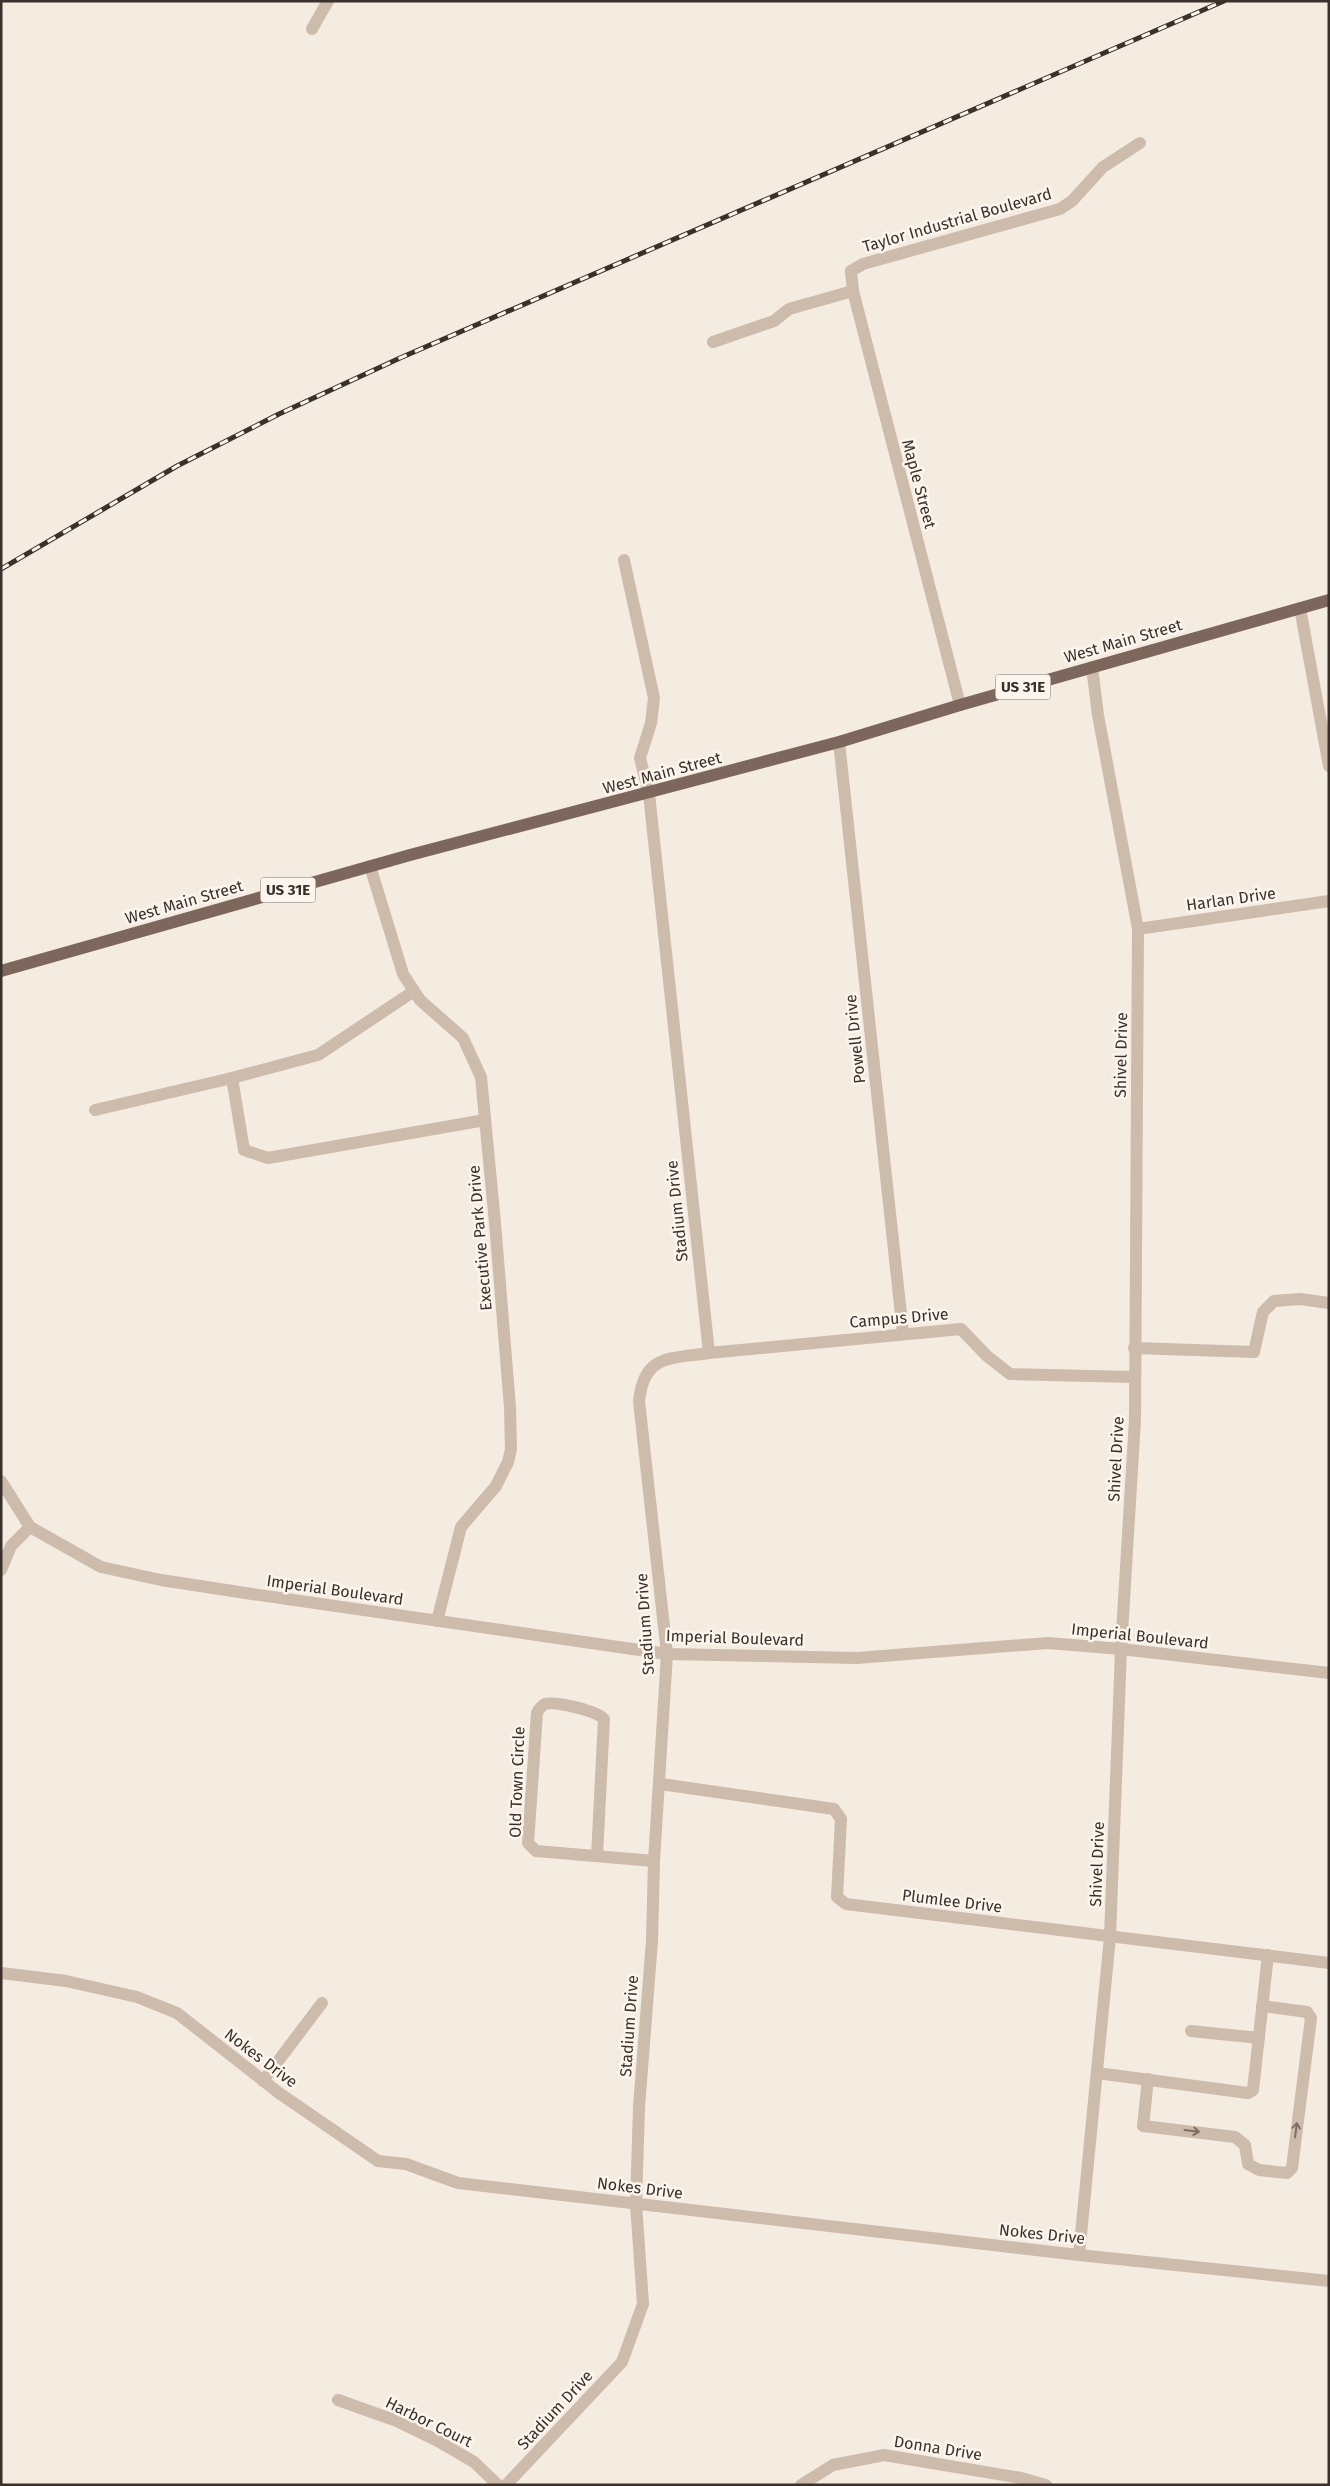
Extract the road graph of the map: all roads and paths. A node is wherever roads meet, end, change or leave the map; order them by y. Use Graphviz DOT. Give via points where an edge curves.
graph roads {
  1 [pos="328,1"];
  2 [pos="312,29"];
  3 [pos="1140,143"];
  4 [pos="851,270"];
  5 [pos="853,291"];
  6 [pos="713,342"];
  7 [pos="624,560"];
  8 [pos="1329,600"];
  9 [pos="1300,608"];
  10 [pos="1092,667"];
  11 [pos="960,705"];
  12 [pos="839,742"];
  13 [pos="1329,766"];
  14 [pos="649,794"];
  15 [pos="370,866"];
  16 [pos="1329,901"];
  17 [pos="1138,929"];
  18 [pos="1,970"];
  19 [pos="414,991"];
  20 [pos="232,1078"];
  21 [pos="95,1110"];
  22 [pos="485,1120"];
  23 [pos="1329,1302"];
  24 [pos="904,1333"];
  25 [pos="1134,1348"];
  26 [pos="709,1353"];
  27 [pos="1134,1377"];
  28 [pos="1,1481"];
  29 [pos="30,1528"];
  30 [pos="1,1570"];
  31 [pos="437,1621"];
  32 [pos="1121,1649"];
  33 [pos="667,1654"];
  34 [pos="1329,1673"];
  35 [pos="661,1784"];
  36 [pos="597,1856"];
  37 [pos="654,1861"];
  38 [pos="1110,1936"];
  39 [pos="1268,1955"];
  40 [pos="1329,1963"];
  41 [pos="1,1973"];
  42 [pos="322,2003"];
  43 [pos="1262,2006"];
  44 [pos="1191,2031"];
  45 [pos="1259,2038"];
  46 [pos="1097,2073"];
  47 [pos="1148,2080"];
  48 [pos="263,2081"];
  49 [pos="636,2204"];
  50 [pos="1079,2255"];
  51 [pos="1329,2280"];
  52 [pos="338,2400"];
  53 [pos="498,2485"];
  54 [pos="506,2485"];
  55 [pos="801,2485"];
  56 [pos="1046,2485"];
  1 -- 2 [label="street"];
  3 -- 4 [label="street, Taylor Industrial Boulevard" via="1103,167 1072,201 1060,209"];
  4 -- 5 [label="street, Maple Street"];
  5 -- 6 [label="street" via="789,309 774,321"];
  5 -- 11 [label="street, Maple Street"];
  7 -- 14 [label="street, Stadium Drive" via="654,698 640,758"];
  8 -- 9 [label="main road, West Main Street / US 31E"];
  9 -- 10 [label="main road, West Main Street / US 31E"];
  9 -- 13 [label="street"];
  10 -- 11 [label="main road, West Main Street / US 31E"];
  10 -- 17 [label="street, Shivel Drive" via="1098,716"];
  11 -- 12 [label="main road, West Main Street / US 31E"];
  12 -- 14 [label="main road, West Main Street / US 31E"];
  12 -- 24 [label="street, Powell Drive"];
  14 -- 15 [label="main road, West Main Street / US 31E"];
  14 -- 26 [label="street, Stadium Drive"];
  15 -- 18 [label="main road, West Main Street / US 31E"];
  15 -- 19 [label="street, Executive Park Drive" via="403,974"];
  16 -- 17 [label="street, Harlan Drive"];
  17 -- 25 [label="street, Shivel Drive"];
  19 -- 20 [label="street" via="318,1055"];
  19 -- 22 [label="street, Executive Park Drive" via="462,1038 481,1077"];
  20 -- 21 [label="street"];
  20 -- 22 [label="street" via="244,1150 268,1158"];
  22 -- 31 [label="street, Executive Park Drive" via="512,1439 508,1462 496,1486 461,1527"];
  23 -- 25 [label="street" via="1274,1301 1263,1312 1254,1352"];
  24 -- 26 [label="street, Campus Drive"];
  24 -- 27 [label="street, Campus Drive" via="961,1328 987,1356 1010,1374"];
  25 -- 27 [label="street, Shivel Drive"];
  26 -- 33 [label="street, Stadium Drive" via="655,1365 646,1372 641,1383 639,1401"];
  27 -- 32 [label="street, Shivel Drive" via="1135,1420"];
  28 -- 29 [label="street, Imperial Boulevard"];
  29 -- 30 [label="street" via="11,1546"];
  29 -- 31 [label="street, Imperial Boulevard" via="100,1567 161,1580"];
  31 -- 33 [label="street, Imperial Boulevard"];
  32 -- 33 [label="street, Imperial Boulevard" via="1048,1642 857,1658"];
  32 -- 34 [label="street, Imperial Boulevard"];
  32 -- 38 [label="street, Shivel Drive"];
  33 -- 35 [label="street, Stadium Drive"];
  35 -- 37 [label="street, Stadium Drive"];
  35 -- 38 [label="street, Plumlee Drive" via="834,1809 841,1819 837,1897 846,1904"];
  36 -- 36 [label="street, Old Town Circle" via="536,1851 528,1843 537,1713 546,1704 599,1714 604,1720"];
  36 -- 37 [label="street, Old Town Circle"];
  37 -- 49 [label="street, Stadium Drive"];
  38 -- 39 [label="street, Plumlee Drive"];
  38 -- 46 [label="street, Shivel Drive"];
  39 -- 40 [label="street, Plumlee Drive"];
  39 -- 43 [label="street"];
  41 -- 48 [label="street, Nokes Drive" via="75,1983 137,1997 177,2013"];
  42 -- 48 [label="street"];
  43 -- 45 [label="street"];
  47 -- 43 [label="street, one-way" via="1143,2126 1235,2137 1245,2145 1248,2164 1259,2170 1287,2173 1290,2171 1311,2018 1306,2012"];
  44 -- 45 [label="street"];
  45 -- 47 [label="street" via="1253,2090 1248,2093"];
  46 -- 47 [label="street"];
  46 -- 50 [label="street, Shivel Drive"];
  48 -- 49 [label="street, Nokes Drive" via="378,2161 406,2164 458,2183"];
  49 -- 50 [label="street, Nokes Drive"];
  49 -- 54 [label="street, Stadium Drive" via="643,2304 622,2362"];
  50 -- 51 [label="street, Nokes Drive"];
  52 -- 53 [label="street, Harbor Court" via="397,2421 438,2441 474,2462"];
  55 -- 56 [label="street, Donna Drive" via="833,2465 884,2455"];
}
